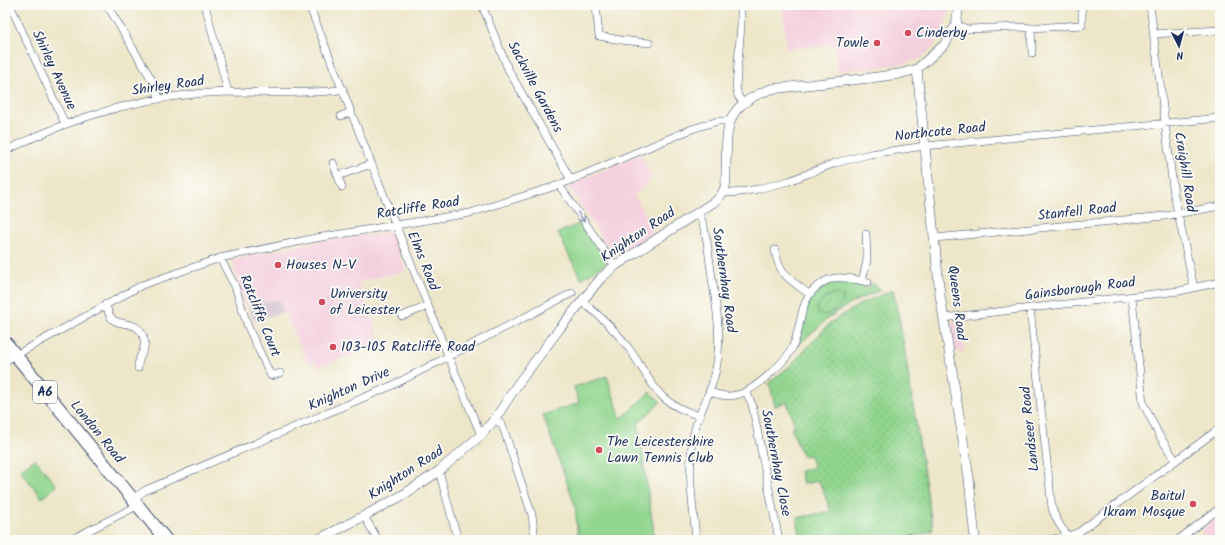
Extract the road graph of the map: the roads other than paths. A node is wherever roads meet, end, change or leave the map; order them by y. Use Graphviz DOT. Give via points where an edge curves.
graph roads {
  1 [pos="10,5"];
  2 [pos="107,5"];
  3 [pos="205,5"];
  4 [pos="309,5"];
  5 [pos="482,5"];
  6 [pos="596,5"];
  7 [pos="741,5"];
  8 [pos="959,5"];
  9 [pos="1079,5"];
  10 [pos="1150,5"];
  11 [pos="956,26"];
  12 [pos="1031,28"];
  13 [pos="1220,30"];
  14 [pos="1153,34"];
  15 [pos="649,43"];
  16 [pos="1032,53"];
  17 [pos="917,70"];
  18 [pos="342,88"];
  19 [pos="228,92"];
  20 [pos="159,98"];
  21 [pos="744,104"];
  22 [pos="351,112"];
  23 [pos="341,116"];
  24 [pos="1220,118"];
  25 [pos="730,121"];
  26 [pos="65,124"];
  27 [pos="1165,124"];
  28 [pos="925,146"];
  29 [pos="5,151"];
  30 [pos="333,163"];
  31 [pos="372,164"];
  32 [pos="338,176"];
  33 [pos="571,180"];
  34 [pos="559,185"];
  35 [pos="342,187"];
  36 [pos="724,192"];
  37 [pos="1220,206"];
  38 [pos="698,211"];
  39 [pos="1178,214"];
  40 [pos="395,225"];
  41 [pos="874,236"];
  42 [pos="935,238"];
  43 [pos="775,250"];
  44 [pos="220,258"];
  45 [pos="615,266"];
  46 [pos="1220,282"];
  47 [pos="1194,288"];
  48 [pos="572,292"];
  49 [pos="809,294"];
  50 [pos="1132,296"];
  51 [pos="582,302"];
  52 [pos="106,304"];
  53 [pos="428,306"];
  54 [pos="1030,308"];
  55 [pos="402,316"];
  56 [pos="943,318"];
  57 [pos="5,342"];
  58 [pos="447,356"];
  59 [pos="10,358"];
  60 [pos="138,368"];
  61 [pos="280,373"];
  62 [pos="710,392"];
  63 [pos="746,392"];
  64 [pos="698,416"];
  65 [pos="495,419"];
  66 [pos="1220,428"];
  67 [pos="481,436"];
  68 [pos="1176,460"];
  69 [pos="439,471"];
  70 [pos="135,502"];
  71 [pos="1220,508"];
  72 [pos="364,516"];
  73 [pos="1071,538"];
  74 [pos="70,540"];
  75 [pos="166,540"];
  76 [pos="317,540"];
  77 [pos="378,540"];
  78 [pos="458,540"];
  79 [pos="535,540"];
  80 [pos="696,540"];
  81 [pos="778,540"];
  82 [pos="975,540"];
  83 [pos="1048,540"];
  84 [pos="1178,540"];
  1 -- 26 [label="street, Shirley Avenue"];
  2 -- 20 [label="street" via="155,85"];
  3 -- 19 [label="street"];
  4 -- 18 [label="street, Elms Road"];
  5 -- 33 [label="street, Sackville Gardens" via="508,68"];
  6 -- 15 [label="street" via="599,36"];
  7 -- 21 [label="street" via="736,87 738,96"];
  8 -- 11 [label="street"];
  9 -- 12 [label="street" via="1082,10 1082,24"];
  10 -- 14 [label="street, Craighill Road"];
  11 -- 12 [label="street" via="968,29"];
  11 -- 17 [label="street" via="945,44"];
  12 -- 16 [label="street"];
  13 -- 14 [label="street"];
  14 -- 27 [label="street, Craighill Road"];
  17 -- 21 [label="street" via="771,89"];
  17 -- 28 [label="street, Queens Road"];
  18 -- 19 [label="street, Shirley Road" via="319,92"];
  18 -- 22 [label="street, Elms Road"];
  19 -- 20 [label="street, Shirley Road"];
  20 -- 26 [label="street, Shirley Road" via="112,108"];
  21 -- 25 [label="street" via="733,114"];
  22 -- 23 [label="street"];
  22 -- 31 [label="street, Elms Road"];
  24 -- 27 [label="street, Northcote Road"];
  25 -- 33 [label="street, Ratcliffe Road" via="718,121 692,129"];
  25 -- 36 [label="street" via="726,136"];
  26 -- 29 [label="street, Shirley Road"];
  27 -- 28 [label="street, Northcote Road"];
  27 -- 39 [label="street, Craighill Road"];
  28 -- 36 [label="street, Northcote Road" via="855,157 764,188"];
  28 -- 42 [label="street, Queens Road"];
  30 -- 32 [label="street"];
  31 -- 32 [label="street"];
  31 -- 40 [label="street, Elms Road"];
  32 -- 35 [label="street"];
  33 -- 34 [label="street, Ratcliffe Road"];
  34 -- 40 [label="street, Ratcliffe Road" via="470,213"];
  34 -- 45 [label="street, one-way"];
  36 -- 38 [label="street, Knighton Road" via="717,200"];
  37 -- 39 [label="street, Stanfell Road"];
  38 -- 45 [label="street, Knighton Road"];
  38 -- 62 [label="street, Southernhay Road" via="706,236 719,328 718,356"];
  39 -- 42 [label="street, Stanfell Road"];
  39 -- 47 [label="street, Craighill Road"];
  40 -- 44 [label="street, Ratcliffe Road"];
  40 -- 53 [label="street, Elms Road"];
  41 -- 49 [label="street" via="866,236 868,261 865,282 835,278 823,282"];
  42 -- 56 [label="street, Queens Road"];
  43 -- 49 [label="street" via="783,273"];
  44 -- 52 [label="street, Ratcliffe Road" via="142,284"];
  44 -- 61 [label="street, Ratcliffe Court" via="235,286 248,327 271,376"];
  45 -- 51 [label="street, Knighton Road" via="601,278"];
  46 -- 47 [label="street, Gainsborough Road"];
  47 -- 50 [label="street, Gainsborough Road"];
  48 -- 58 [label="street, Knighton Drive"];
  49 -- 63 [label="street" via="803,304 796,340 790,352 778,366"];
  50 -- 54 [label="street, Gainsborough Road"];
  50 -- 68 [label="street" via="1144,403 1159,435"];
  51 -- 64 [label="street" via="629,348 663,397 676,407"];
  51 -- 65 [label="street, Knighton Road"];
  52 -- 59 [label="street, Ratcliffe Road"];
  52 -- 60 [label="street" via="113,320 135,325 140,329 144,338 144,350"];
  53 -- 55 [label="street"];
  53 -- 58 [label="street, Elms Road"];
  54 -- 56 [label="street, Gainsborough Road"];
  54 -- 73 [label="street, Landseer Road" via="1052,508 1060,526"];
  56 -- 82 [label="street, Queens Road" via="968,470"];
  57 -- 59 [label="highway, London Road / A6"];
  58 -- 67 [label="street, Elms Road"];
  58 -- 70 [label="street, Knighton Drive" via="380,391 146,490"];
  59 -- 70 [label="highway, London Road / A6"];
  62 -- 63 [label="street" via="720,396"];
  62 -- 64 [label="street, Southernhay Road"];
  63 -- 81 [label="street, Southernhay Close" via="752,404"];
  64 -- 80 [label="street, Southernhay Road" via="693,437 690,474"];
  65 -- 67 [label="street, Knighton Road"];
  65 -- 79 [label="street" via="504,430 532,515"];
  66 -- 68 [label="street"];
  67 -- 69 [label="street, Knighton Road"];
  68 -- 73 [label="street"];
  69 -- 72 [label="street, Knighton Road"];
  69 -- 78 [label="street"];
  70 -- 74 [label="street, Knighton Drive"];
  70 -- 75 [label="highway, London Road / A6"];
  71 -- 84 [label="street"];
  72 -- 76 [label="street, Knighton Road"];
  72 -- 77 [label="street"];
  73 -- 83 [label="street"];
}
